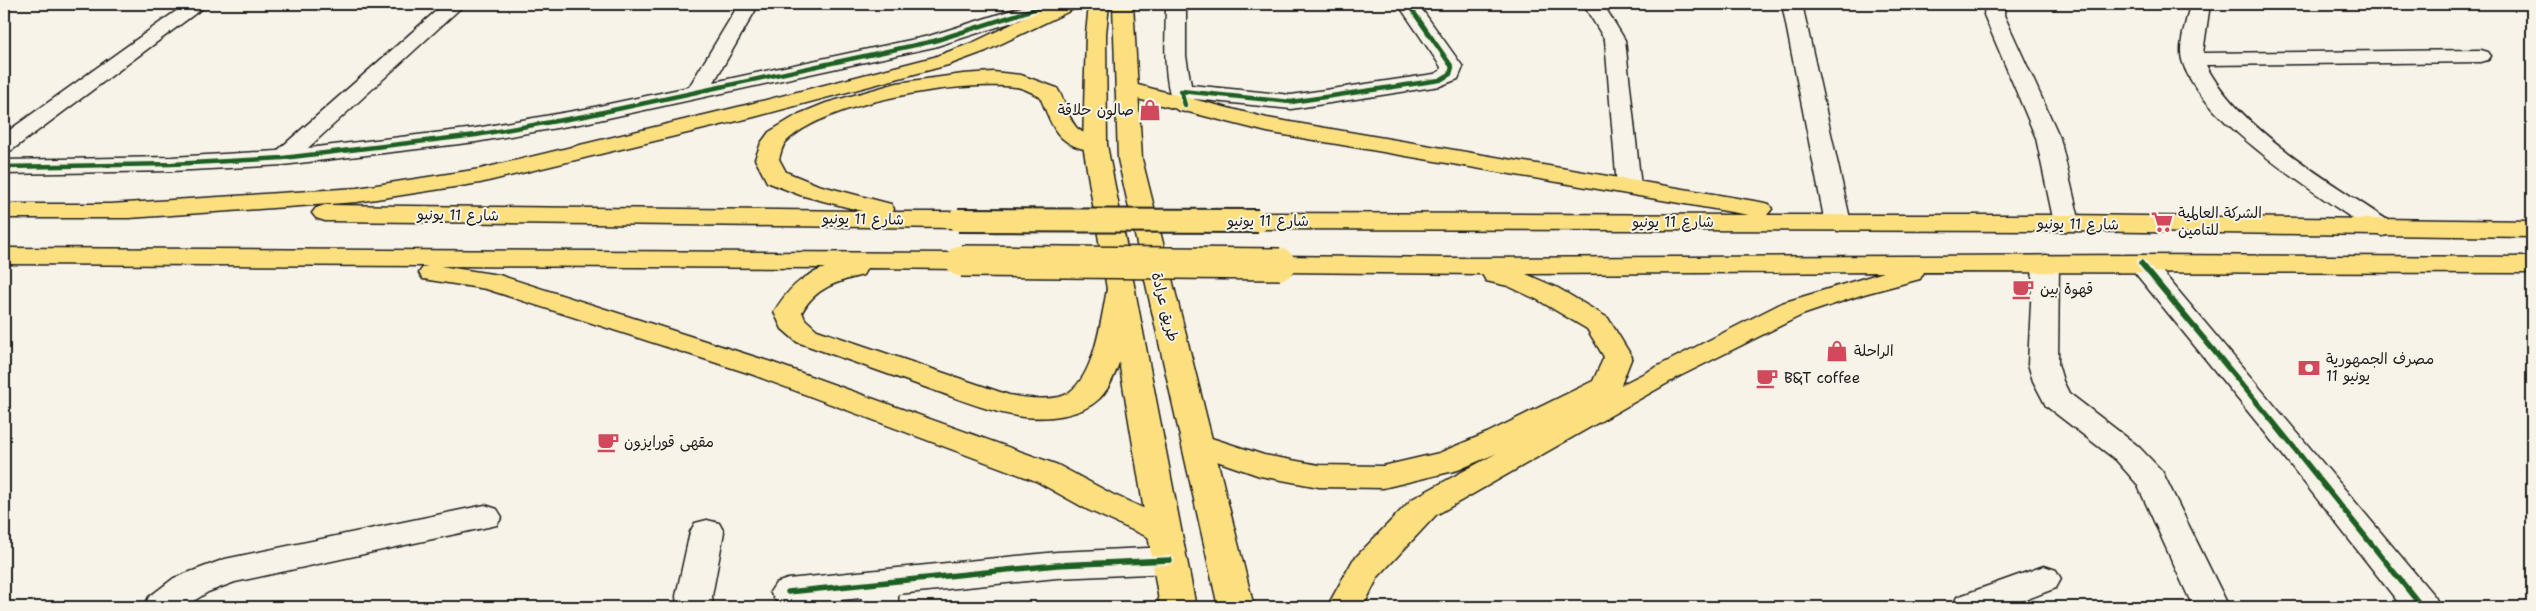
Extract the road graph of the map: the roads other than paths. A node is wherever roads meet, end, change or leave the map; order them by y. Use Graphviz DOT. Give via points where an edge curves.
graph roads {
  1 [pos="198,4"];
  2 [pos="455,4"];
  3 [pos="749,4"];
  4 [pos="1050,4"];
  5 [pos="1069,4"];
  6 [pos="1099,4"];
  7 [pos="1123,4"];
  8 [pos="1176,4"];
  9 [pos="1408,4"];
  10 [pos="1593,4"];
  11 [pos="1792,4"];
  12 [pos="1995,4"];
  13 [pos="2200,4"];
  14 [pos="2481,56"];
  15 [pos="2192,59"];
  16 [pos="1126,89"];
  17 [pos="698,92"];
  18 [pos="1183,98"];
  19 [pos="4,145"];
  20 [pos="1095,145"];
  21 [pos="284,158"];
  22 [pos="4,167"];
  23 [pos="1629,187"];
  24 [pos="4,210"];
  25 [pos="110,211"];
  26 [pos="917,220"];
  27 [pos="1838,223"];
  28 [pos="2067,224"];
  29 [pos="2383,228"];
  30 [pos="2532,229"];
  31 [pos="4,256"];
  32 [pos="326,259"];
  33 [pos="906,260"];
  34 [pos="2141,262"];
  35 [pos="1951,263"];
  36 [pos="2046,263"];
  37 [pos="2532,265"];
  38 [pos="1449,266"];
  39 [pos="1121,289"];
  40 [pos="1199,444"];
  41 [pos="485,517"];
  42 [pos="707,532"];
  43 [pos="1166,545"];
  44 [pos="2044,580"];
  45 [pos="788,592"];
  46 [pos="880,595"];
  47 [pos="162,607"];
  48 [pos="695,607"];
  49 [pos="1178,607"];
  50 [pos="1236,607"];
  51 [pos="1345,607"];
  52 [pos="1970,607"];
  53 [pos="2211,607"];
  54 [pos="2422,607"];
  1 -- 19 [label="street"];
  2 -- 21 [label="street"];
  3 -- 17 [label="street"];
  4 -- 17 [label="street" via="934,41"];
  5 -- 25 [label="main road" via="980,47 941,61 498,172 357,195"];
  6 -- 20 [label="main road"];
  7 -- 16 [label="main road, طريق عرادة"];
  8 -- 18 [label="street" via="1176,56"];
  9 -- 18 [label="street" via="1452,67 1450,74 1440,80 1291,102"];
  10 -- 23 [label="street" via="1615,40"];
  11 -- 27 [label="street"];
  12 -- 28 [label="street" via="1994,15 2048,138"];
  13 -- 15 [label="street"];
  14 -- 15 [label="street"];
  15 -- 29 [label="street" via="2199,76 2220,103 2256,136"];
  16 -- 18 [label="main road"];
  16 -- 40 [label="main road, طريق عرادة" via="1130,159"];
  17 -- 21 [label="street" via="522,128"];
  18 -- 23 [label="main road" via="1267,125"];
  20 -- 26 [label="main road" via="1072,136 1049,93 1016,81 996,80 912,87 834,106 799,122 774,140 767,159 776,177 809,190"];
  20 -- 39 [label="main road"];
  21 -- 22 [label="street"];
  23 -- 27 [label="main road"];
  24 -- 25 [label="main road, شارع 11 يونيو"];
  25 -- 26 [label="main road, شارع 11 يونيو"];
  26 -- 27 [label="main road, شارع 11 يونيو, bridge"];
  27 -- 28 [label="main road, شارع 11 يونيو"];
  28 -- 29 [label="main road, شارع 11 يونيو"];
  29 -- 30 [label="main road, شارع 11 يونيو"];
  31 -- 32 [label="main road"];
  32 -- 33 [label="main road"];
  32 -- 43 [label="main road" via="490,281 761,368 1047,473 1100,502"];
  33 -- 38 [label="main road, bridge"];
  33 -- 39 [label="main road" via="820,278 795,299 788,312 792,323 807,336 1004,404 1046,409 1066,404 1089,392 1101,369"];
  34 -- 36 [label="main road"];
  34 -- 37 [label="main road"];
  34 -- 54 [label="street"];
  35 -- 36 [label="main road"];
  35 -- 38 [label="main road"];
  35 -- 51 [label="main road" via="1854,288 1792,309 1670,370 1424,507 1364,569"];
  36 -- 53 [label="street" via="2043,364 2057,400 2128,453 2151,479"];
  38 -- 40 [label="main road" via="1516,279 1598,324 1618,357 1605,387 1447,462 1383,477 1318,476 1260,465"];
  39 -- 43 [label="main road"];
  40 -- 50 [label="main road, طريق عرادة"];
  41 -- 47 [label="street" via="234,569 196,580"];
  42 -- 48 [label="street" via="694,596"];
  43 -- 46 [label="street"];
  43 -- 49 [label="main road"];
  44 -- 52 [label="street"];
  45 -- 46 [label="street"];
}
